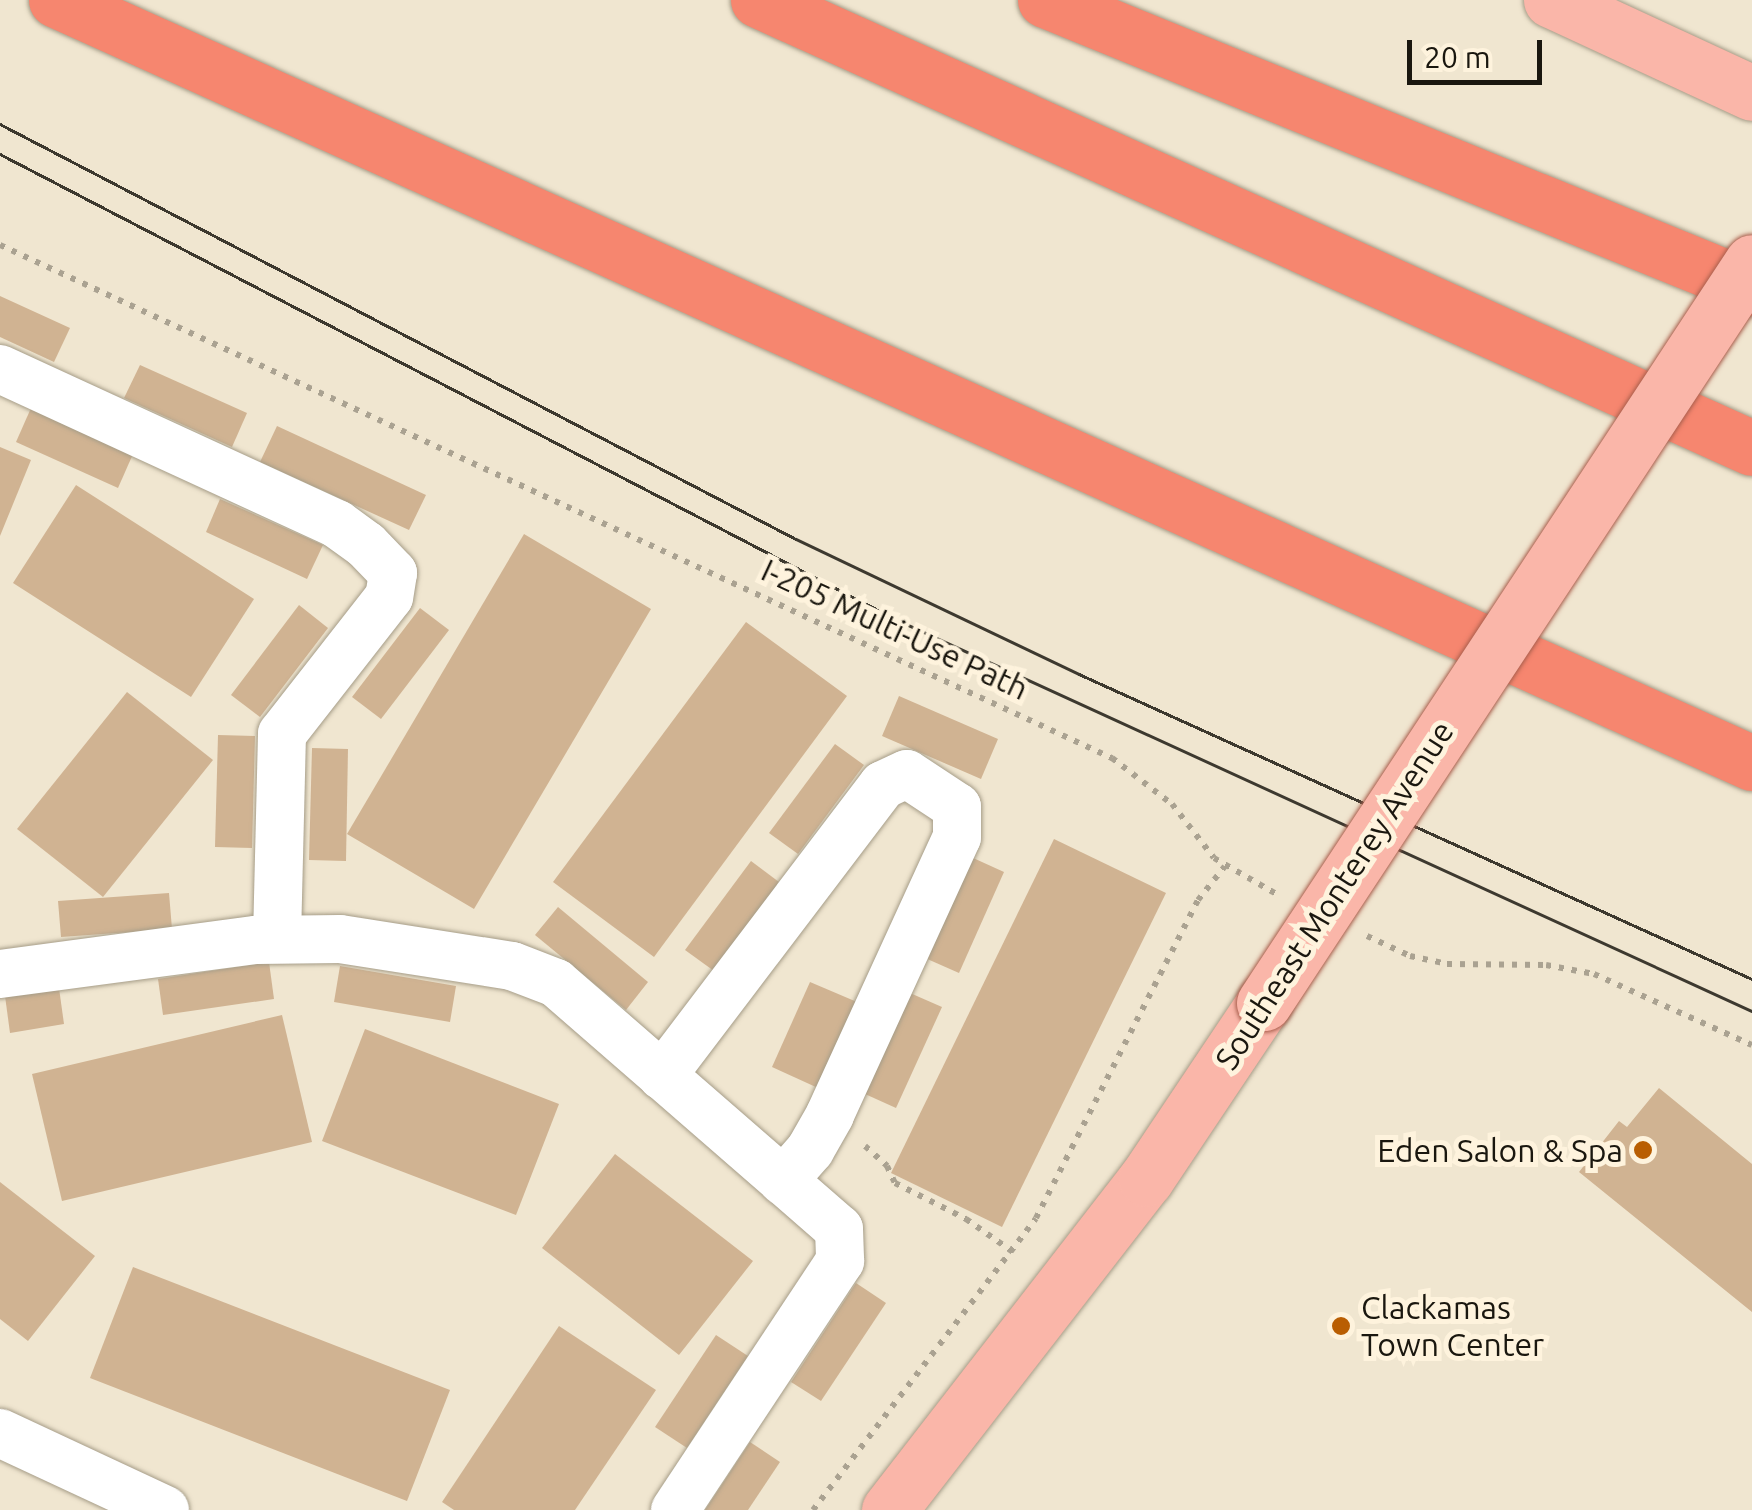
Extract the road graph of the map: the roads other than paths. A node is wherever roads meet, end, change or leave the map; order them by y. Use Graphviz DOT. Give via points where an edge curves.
graph roads {
  1 [pos="56,0"];
  2 [pos="758,0"];
  3 [pos="1046,0"];
  4 [pos="1551,0"];
  5 [pos="1752,93"];
  6 [pos="1752,262"];
  7 [pos="1752,288"];
  8 [pos="0,370"];
  9 [pos="1752,448"];
  10 [pos="1752,763"];
  11 [pos="276,940"];
  12 [pos="0,974"];
  13 [pos="662,1076"];
  14 [pos="784,1180"];
  15 [pos="0,1433"];
  16 [pos="79,1494"];
  17 [pos="165,1510"];
  18 [pos="675,1510"];
  19 [pos="889,1510"];
  1 -- 10 [label="highway"];
  2 -- 9 [label="highway"];
  3 -- 7 [label="highway"];
  4 -- 5 [label="main road"];
  6 -- 19 [label="main road, Southeast Monterey Avenue, bridge" via="1146,1179"];
  8 -- 11 [label="street" via="338,524 393,573 389,597 282,734"];
  11 -- 12 [label="street"];
  11 -- 13 [label="street" via="340,939 512,966 556,984"];
  13 -- 14 [label="street"];
  13 -- 14 [label="street" via="884,785 907,774 957,808 957,838 830,1115"];
  14 -- 18 [label="street" via="839,1229 840,1261"];
  15 -- 16 [label="street"];
  16 -- 17 [label="street"];
}
